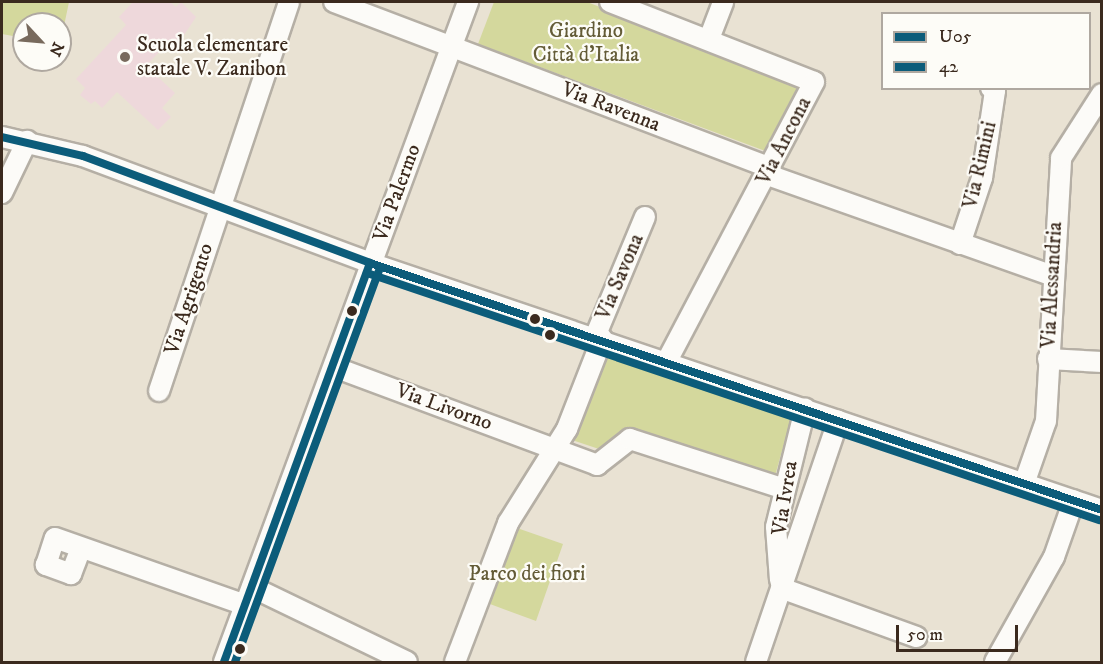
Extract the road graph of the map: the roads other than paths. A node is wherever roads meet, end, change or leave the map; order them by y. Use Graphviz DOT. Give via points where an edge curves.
graph roads {
  1 [pos="290,2"];
  2 [pos="333,2"];
  3 [pos="468,2"];
  4 [pos="610,2"];
  5 [pos="723,2"];
  6 [pos="709,39"];
  7 [pos="451,46"];
  8 [pos="995,90"];
  9 [pos="1101,94"];
  10 [pos="2,137"];
  11 [pos="27,141"];
  12 [pos="770,171"];
  13 [pos="2,192"];
  14 [pos="220,207"];
  15 [pos="645,217"];
  16 [pos="960,244"];
  17 [pos="370,263"];
  18 [pos="1051,275"];
  19 [pos="598,338"];
  20 [pos="1048,359"];
  21 [pos="667,361"];
  22 [pos="1101,362"];
  23 [pos="334,367"];
  24 [pos="159,391"];
  25 [pos="805,409"];
  26 [pos="838,421"];
  27 [pos="555,448"];
  28 [pos="1024,484"];
  29 [pos="782,488"];
  30 [pos="1074,500"];
  31 [pos="1101,510"];
  32 [pos="81,548"];
  33 [pos="781,588"];
  34 [pos="249,596"];
  35 [pos="916,637"];
  36 [pos="224,663"];
  37 [pos="408,663"];
  38 [pos="455,663"];
  39 [pos="756,663"];
  40 [pos="995,663"];
  1 -- 14 [label="street, Via Agrigento"];
  2 -- 7 [label="street, Via Ravenna"];
  3 -- 7 [label="street, Via Palermo"];
  4 -- 6 [label="street, Via Ancona"];
  5 -- 6 [label="street"];
  6 -- 12 [label="street, Via Ancona" via="814,82"];
  7 -- 12 [label="street, Via Ravenna"];
  7 -- 17 [label="street, Via Palermo"];
  8 -- 16 [label="street, Via Rimini" via="982,178"];
  9 -- 18 [label="street, Via Alessandria" via="1061,158"];
  10 -- 11 [label="street, Via Savona"];
  11 -- 13 [label="street"];
  11 -- 14 [label="street, Via Savona"];
  12 -- 16 [label="street, Via Ravenna"];
  12 -- 21 [label="street, Via Ancona"];
  14 -- 17 [label="street, Via Savona"];
  14 -- 24 [label="street, Via Agrigento"];
  15 -- 19 [label="street, Via Savona"];
  16 -- 18 [label="street, Via Ravenna"];
  17 -- 19 [label="street, Via Savona"];
  17 -- 23 [label="street, Via Palermo"];
  18 -- 20 [label="street, Via Alessandria"];
  19 -- 21 [label="street, Via Savona"];
  19 -- 27 [label="street"];
  20 -- 22 [label="street"];
  20 -- 28 [label="street, Via Alessandria" via="1046,421"];
  21 -- 25 [label="street, Via Savona"];
  23 -- 27 [label="street, Via Livorno"];
  23 -- 34 [label="street, Via Palermo"];
  25 -- 26 [label="street, Via Savona"];
  25 -- 29 [label="street, Via Ivrea"];
  26 -- 28 [label="street, Via Savona"];
  26 -- 33 [label="street, Via Ivrea"];
  27 -- 29 [label="street, Via Livorno" via="597,465 630,439"];
  27 -- 38 [label="street" via="508,524"];
  28 -- 30 [label="street, Via Savona"];
  29 -- 33 [label="street, Via Ivrea" via="776,527"];
  30 -- 31 [label="street, Via Savona"];
  30 -- 40 [label="street" via="1054,557"];
  32 -- 34 [label="street"];
  33 -- 35 [label="street"];
  33 -- 39 [label="street, Via Ivrea"];
  34 -- 36 [label="street, Via Palermo"];
  34 -- 37 [label="street"];
}
